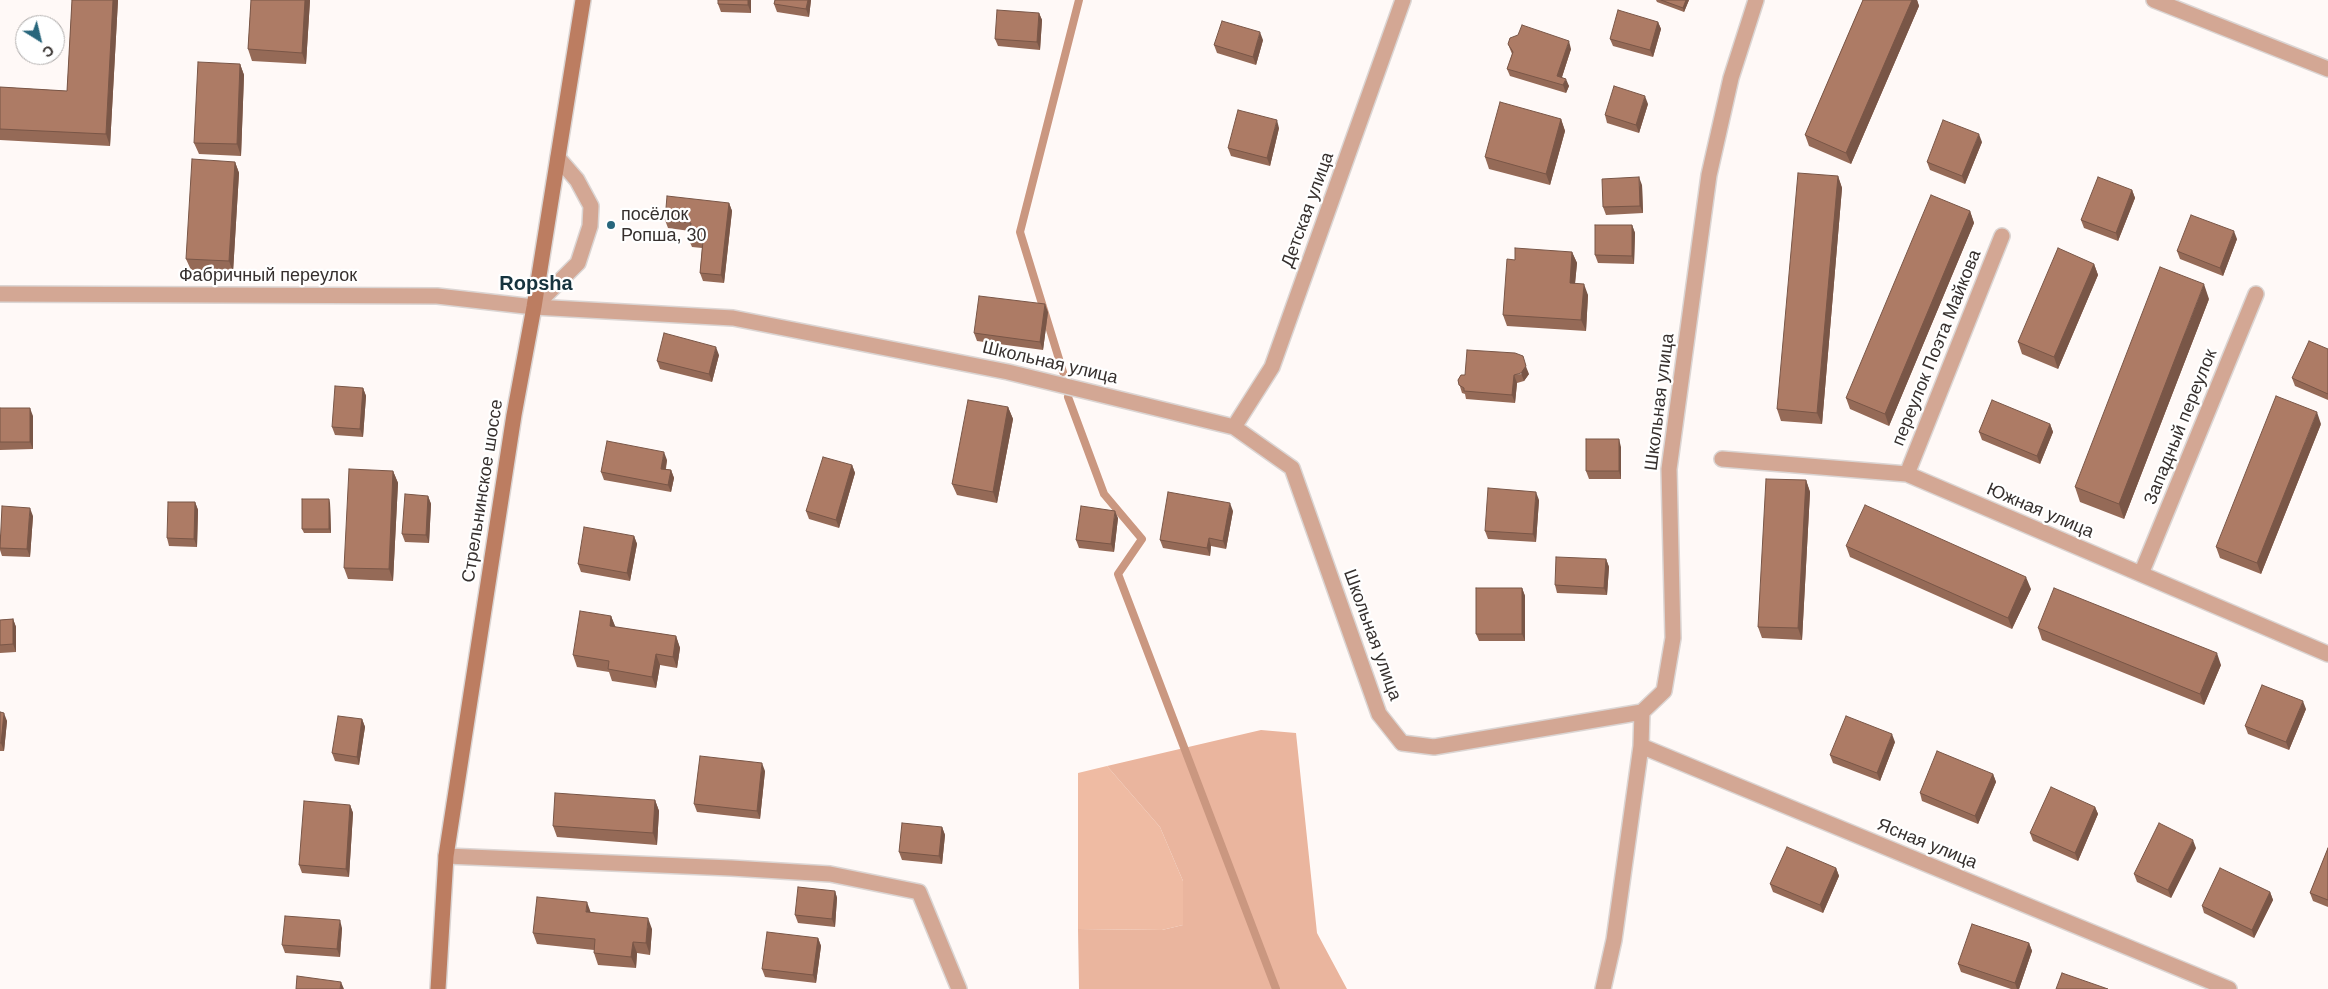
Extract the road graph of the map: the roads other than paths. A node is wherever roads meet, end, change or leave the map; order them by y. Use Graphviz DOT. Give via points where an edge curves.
graph roads {
  1 [pos="583,0"];
  2 [pos="1403,0"];
  3 [pos="1756,0"];
  4 [pos="2154,0"];
  5 [pos="2328,69"];
  6 [pos="558,158"];
  7 [pos="2002,236"];
  8 [pos="0,294"];
  9 [pos="2256,294"];
  10 [pos="534,307"];
  11 [pos="1234,427"];
  12 [pos="1722,459"];
  13 [pos="1907,474"];
  14 [pos="2141,574"];
  15 [pos="2328,654"];
  16 [pos="1642,712"];
  17 [pos="1640,746"];
  18 [pos="446,856"];
  19 [pos="438,989"];
  20 [pos="960,989"];
  21 [pos="1603,989"];
  22 [pos="2230,989"];
  1 -- 6 [label="main road, Стрельнинское шоссе"];
  2 -- 11 [label="street, Детская улица" via="1272,367"];
  3 -- 16 [label="street, Школьная улица" via="1731,78 1709,175 1669,469 1673,638 1664,691"];
  4 -- 5 [label="street"];
  6 -- 10 [label="main road, Стрельнинское шоссе"];
  6 -- 10 [label="street" via="577,180 591,206 590,226 578,263"];
  7 -- 13 [label="street, переулок Поэта Майкова"];
  8 -- 10 [label="street, Фабричный переулок" via="436,296"];
  9 -- 14 [label="street, Западный переулок"];
  10 -- 11 [label="street, Школьная улица" via="733,318 1008,372"];
  10 -- 18 [label="main road, Стрельнинское шоссе"];
  11 -- 16 [label="street, Школьная улица" via="1292,468 1379,714 1402,743 1434,747"];
  12 -- 13 [label="street, Южная улица"];
  13 -- 14 [label="street, Южная улица"];
  14 -- 15 [label="street, Южная улица"];
  16 -- 17 [label="street"];
  17 -- 21 [label="street" via="1614,940"];
  17 -- 22 [label="street, Ясная улица"];
  18 -- 19 [label="main road, Стрельнинское шоссе"];
  18 -- 20 [label="street" via="830,874 919,892"];
}
